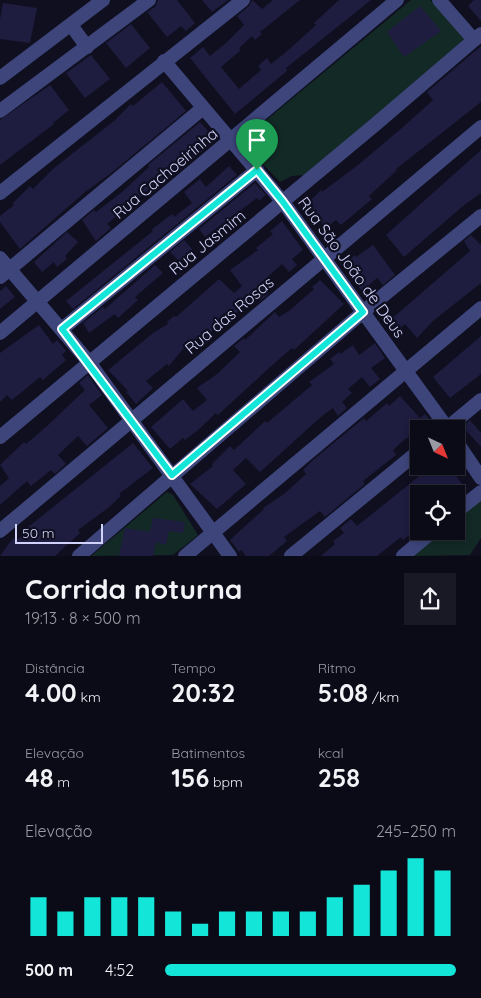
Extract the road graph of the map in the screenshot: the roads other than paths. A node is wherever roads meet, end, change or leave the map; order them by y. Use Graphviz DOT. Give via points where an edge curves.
graph roads {
  1 [pos="104,0"];
  2 [pos="149,0"];
  3 [pos="243,0"];
  4 [pos="397,0"];
  5 [pos="439,0"];
  6 [pos="71,25"];
  7 [pos="478,37"];
  8 [pos="87,47"];
  9 [pos="164,61"];
  10 [pos="0,78"];
  11 [pos="203,108"];
  12 [pos="0,111"];
  13 [pos="481,127"];
  14 [pos="231,140"];
  15 [pos="257,170"];
  16 [pos="0,193"];
  17 [pos="283,202"];
  18 [pos="481,216"];
  19 [pos="0,258"];
  20 [pos="325,258"];
  21 [pos="5,273"];
  22 [pos="38,301"];
  23 [pos="481,308"];
  24 [pos="363,312"];
  25 [pos="62,329"];
  26 [pos="0,334"];
  27 [pos="89,362"];
  28 [pos="406,370"];
  29 [pos="481,400"];
  30 [pos="132,420"];
  31 [pos="441,420"];
  32 [pos="457,420"];
  33 [pos="0,436"];
  34 [pos="465,455"];
  35 [pos="410,458"];
  36 [pos="172,475"];
  37 [pos="481,478"];
  38 [pos="481,492"];
  39 [pos="465,505"];
  40 [pos="0,531"];
  41 [pos="213,531"];
  42 [pos="423,540"];
  43 [pos="79,556"];
  44 [pos="185,556"];
  45 [pos="230,556"];
  46 [pos="292,556"];
  47 [pos="404,556"];
  1 -- 6 [label="street"];
  2 -- 8 [label="street"];
  3 -- 9 [label="street"];
  4 -- 14 [label="street, Rua Cachoeirinha"];
  5 -- 7 [label="street"];
  6 -- 8 [label="street"];
  6 -- 10 [label="street"];
  7 -- 17 [label="street, Rua Jasmim"];
  8 -- 12 [label="street"];
  9 -- 11 [label="street, Rua São João de Deus"];
  9 -- 16 [label="street"];
  11 -- 14 [label="street, Rua São João de Deus"];
  11 -- 21 [label="street"];
  13 -- 20 [label="street, Rua das Rosas"];
  14 -- 15 [label="street, Rua São João de Deus"];
  14 -- 22 [label="street, Rua Cachoeirinha"];
  15 -- 17 [label="street, Rua São João de Deus"];
  15 -- 25 [label="street"];
  17 -- 20 [label="street, Rua São João de Deus"];
  17 -- 27 [label="street, Rua Jasmim"];
  18 -- 24 [label="street"];
  19 -- 21 [label="street"];
  20 -- 24 [label="street, Rua São João de Deus"];
  20 -- 30 [label="street, Rua das Rosas"];
  21 -- 22 [label="street"];
  22 -- 25 [label="street"];
  22 -- 26 [label="street, Rua Cachoeirinha"];
  23 -- 28 [label="street"];
  24 -- 28 [label="street, Rua São João de Deus"];
  24 -- 36 [label="street"];
  25 -- 27 [label="street"];
  27 -- 30 [label="street"];
  27 -- 33 [label="street, Rua Jasmim"];
  28 -- 31 [label="street, Rua São João de Deus"];
  28 -- 41 [label="street"];
  29 -- 32 [label="street"];
  30 -- 36 [label="street"];
  30 -- 40 [label="street, Rua das Rosas"];
  34 -- 37 [label="street"];
  35 -- 46 [label="street"];
  36 -- 41 [label="street"];
  36 -- 43 [label="street"];
  38 -- 39 [label="street"];
  41 -- 44 [label="street"];
  41 -- 45 [label="street"];
  42 -- 47 [label="street"];
}
